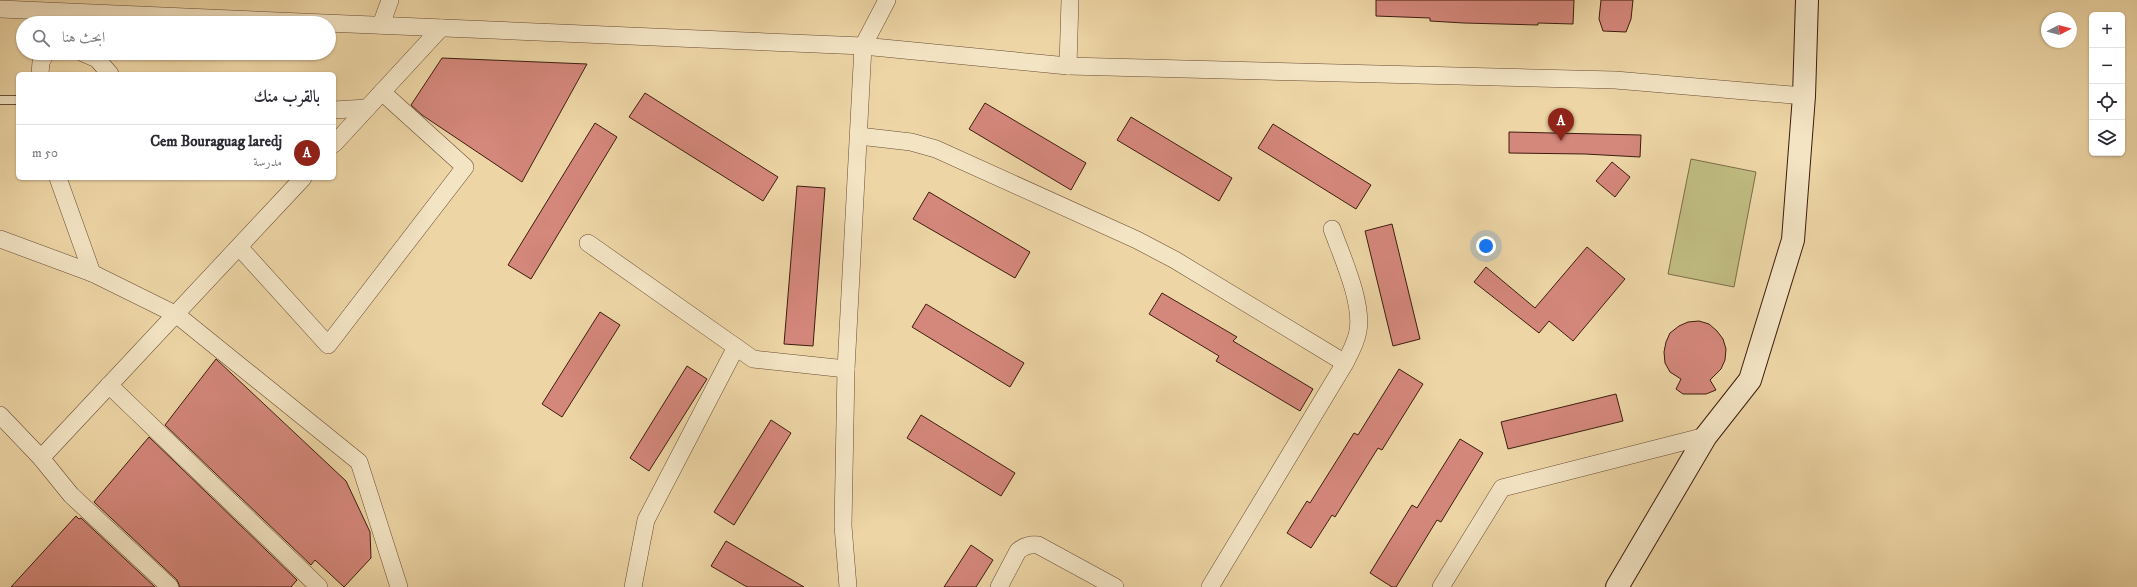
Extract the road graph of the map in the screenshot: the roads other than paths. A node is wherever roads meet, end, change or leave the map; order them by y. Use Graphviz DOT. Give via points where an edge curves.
graph roads {
  1 [pos="390,0"];
  2 [pos="886,0"];
  3 [pos="1070,0"];
  4 [pos="1807,0"];
  5 [pos="0,9"];
  6 [pos="34,16"];
  7 [pos="336,24"];
  8 [pos="382,25"];
  9 [pos="441,28"];
  10 [pos="863,46"];
  11 [pos="42,60"];
  12 [pos="98,60"];
  13 [pos="1068,66"];
  14 [pos="40,72"];
  15 [pos="108,72"];
  16 [pos="382,92"];
  17 [pos="1804,96"];
  18 [pos="0,100"];
  19 [pos="16,100"];
  20 [pos="367,108"];
  21 [pos="336,110"];
  22 [pos="859,136"];
  23 [pos="336,142"];
  24 [pos="59,180"];
  25 [pos="302,180"];
  26 [pos="1332,229"];
  27 [pos="1,242"];
  28 [pos="588,243"];
  29 [pos="240,248"];
  30 [pos="92,273"];
  31 [pos="177,315"];
  32 [pos="736,347"];
  33 [pos="1345,363"];
  34 [pos="846,369"];
  35 [pos="109,385"];
  36 [pos="0,415"];
  37 [pos="1706,436"];
  38 [pos="42,458"];
  39 [pos="311,585"];
  40 [pos="170,587"];
  41 [pos="399,587"];
  42 [pos="633,587"];
  43 [pos="848,587"];
  44 [pos="999,587"];
  45 [pos="1115,587"];
  46 [pos="1210,587"];
  47 [pos="1441,587"];
  48 [pos="1617,587"];
  1 -- 8 [label="street"];
  2 -- 10 [label="street"];
  3 -- 13 [label="street"];
  4 -- 17 [label="main road"];
  5 -- 6 [label="street"];
  7 -- 8 [label="street"];
  8 -- 9 [label="street"];
  9 -- 10 [label="street"];
  9 -- 16 [label="street"];
  10 -- 13 [label="street"];
  10 -- 22 [label="street"];
  11 -- 14 [label="street"];
  12 -- 15 [label="street"];
  13 -- 17 [label="street" via="1615,80"];
  16 -- 20 [label="street"];
  16 -- 29 [label="street" via="465,167 328,345"];
  17 -- 37 [label="main road" via="1793,240 1750,380"];
  18 -- 19 [label="lane"];
  20 -- 21 [label="street"];
  20 -- 23 [label="street"];
  22 -- 33 [label="street" via="911,142 936,149 1137,240 1195,271"];
  22 -- 34 [label="street"];
  24 -- 30 [label="street"];
  25 -- 29 [label="street"];
  26 -- 33 [label="street" via="1358,312 1358,333"];
  27 -- 30 [label="street"];
  28 -- 32 [label="street"];
  29 -- 31 [label="street"];
  30 -- 31 [label="street"];
  31 -- 35 [label="street"];
  31 -- 41 [label="street" via="359,462"];
  32 -- 34 [label="street" via="753,359"];
  32 -- 42 [label="street" via="646,520"];
  33 -- 46 [label="street"];
  34 -- 43 [label="street" via="843,526"];
  35 -- 38 [label="street"];
  35 -- 39 [label="street"];
  36 -- 38 [label="street"];
  37 -- 47 [label="street" via="1502,488"];
  37 -- 48 [label="main road"];
  38 -- 40 [label="street" via="71,495"];
  44 -- 45 [label="street" via="1018,552 1033,545 1038,545"];
}
